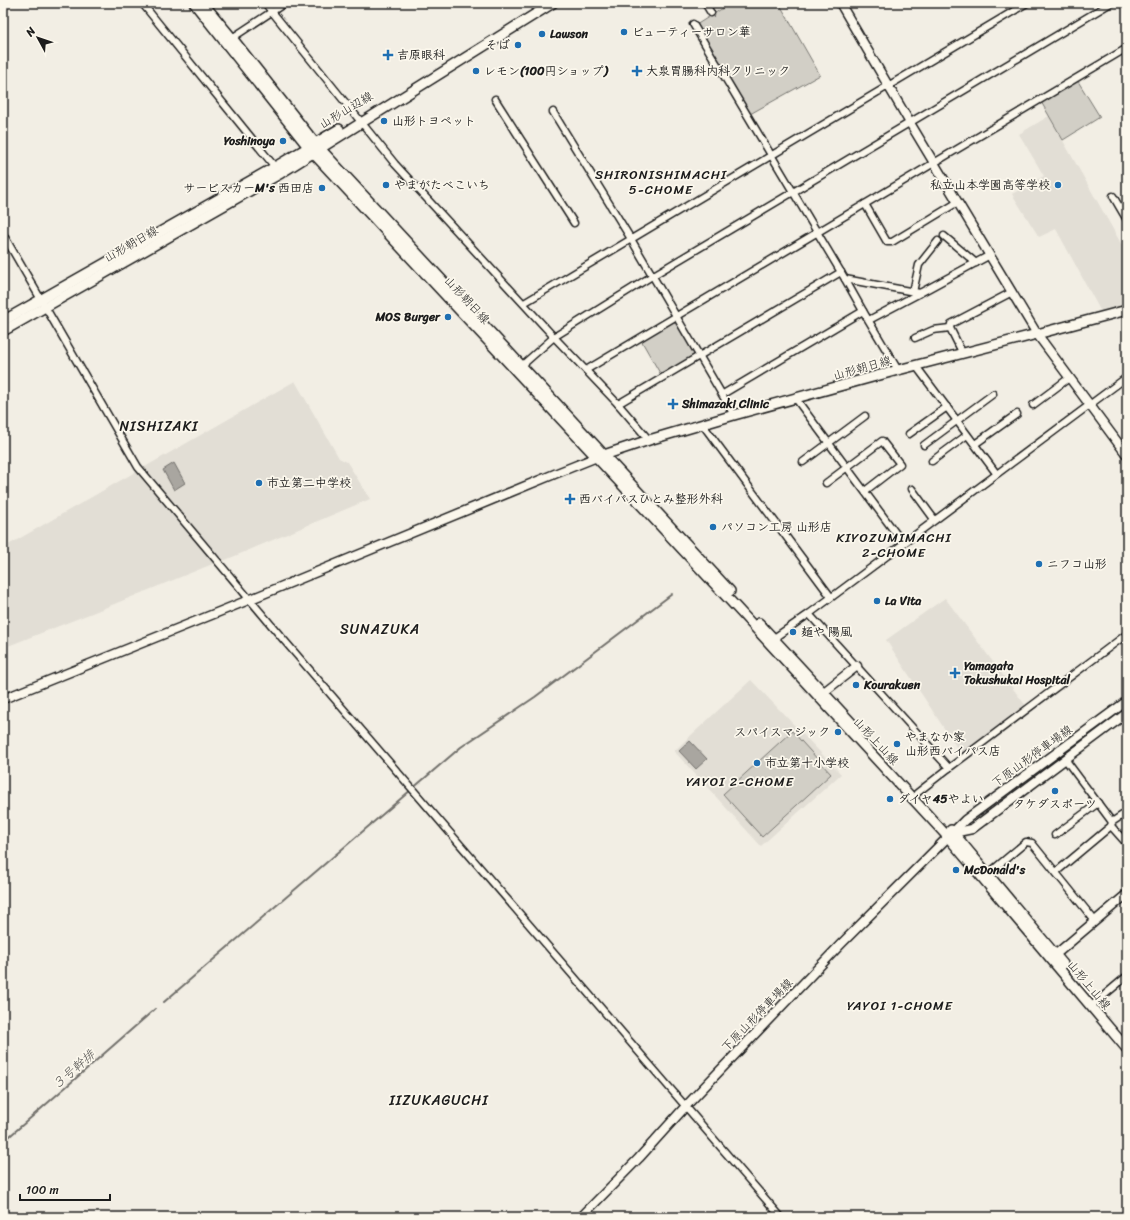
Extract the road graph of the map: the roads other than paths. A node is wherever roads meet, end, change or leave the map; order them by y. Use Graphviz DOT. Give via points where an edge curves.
graph roads {
  1 [pos="142,3"];
  2 [pos="194,3"];
  3 [pos="203,3"];
  4 [pos="265,3"];
  5 [pos="285,3"];
  6 [pos="543,3"];
  7 [pos="552,3"];
  8 [pos="705,3"];
  9 [pos="840,3"];
  10 [pos="1027,3"];
  11 [pos="1111,3"];
  12 [pos="272,12"];
  13 [pos="711,13"];
  14 [pos="693,24"];
  15 [pos="232,38"];
  16 [pos="1127,48"];
  17 [pos="888,86"];
  18 [pos="495,99"];
  19 [pos="553,112"];
  20 [pos="360,120"];
  21 [pos="910,123"];
  22 [pos="314,148"];
  23 [pos="771,156"];
  24 [pos="934,163"];
  25 [pos="275,168"];
  26 [pos="793,192"];
  27 [pos="1113,196"];
  28 [pos="958,202"];
  29 [pos="865,204"];
  30 [pos="1127,220"];
  31 [pos="574,223"];
  32 [pos="817,232"];
  33 [pos="3,234"];
  34 [pos="944,236"];
  35 [pos="631,239"];
  36 [pos="938,241"];
  37 [pos="990,255"];
  38 [pos="976,263"];
  39 [pos="841,272"];
  40 [pos="652,276"];
  41 [pos="845,278"];
  42 [pos="913,292"];
  43 [pos="1012,292"];
  44 [pos="920,293"];
  45 [pos="43,303"];
  46 [pos="524,303"];
  47 [pos="1127,310"];
  48 [pos="863,311"];
  49 [pos="677,316"];
  50 [pos="869,320"];
  51 [pos="3,321"];
  52 [pos="950,328"];
  53 [pos="3,331"];
  54 [pos="1037,334"];
  55 [pos="554,337"];
  56 [pos="916,338"];
  57 [pos="963,354"];
  58 [pos="700,355"];
  59 [pos="916,366"];
  60 [pos="519,368"];
  61 [pos="586,370"];
  62 [pos="898,370"];
  63 [pos="1127,377"];
  64 [pos="1069,378"];
  65 [pos="723,394"];
  66 [pos="994,394"];
  67 [pos="796,399"];
  68 [pos="618,404"];
  69 [pos="1033,405"];
  70 [pos="1089,405"];
  71 [pos="947,407"];
  72 [pos="1016,414"];
  73 [pos="734,415"];
  74 [pos="865,416"];
  75 [pos="957,420"];
  76 [pos="702,424"];
  77 [pos="909,434"];
  78 [pos="967,435"];
  79 [pos="649,440"];
  80 [pos="829,443"];
  81 [pos="975,444"];
  82 [pos="924,445"];
  83 [pos="1127,455"];
  84 [pos="601,456"];
  85 [pos="932,461"];
  86 [pos="803,462"];
  87 [pos="847,467"];
  88 [pos="996,473"];
  89 [pos="826,483"];
  90 [pos="912,489"];
  91 [pos="865,491"];
  92 [pos="934,519"];
  93 [pos="903,543"];
  94 [pos="831,597"];
  95 [pos="251,599"];
  96 [pos="809,614"];
  97 [pos="1127,634"];
  98 [pos="774,638"];
  99 [pos="857,666"];
  100 [pos="824,692"];
  101 [pos="3,699"];
  102 [pos="1127,701"];
  103 [pos="1127,713"];
  104 [pos="1065,759"];
  105 [pos="949,768"];
  106 [pos="917,794"];
  107 [pos="1098,804"];
  108 [pos="1127,812"];
  109 [pos="1112,824"];
  110 [pos="951,835"];
  111 [pos="1055,835"];
  112 [pos="1127,844"];
  113 [pos="1056,872"];
  114 [pos="988,874"];
  115 [pos="1127,894"];
  116 [pos="1095,921"];
  117 [pos="1055,954"];
  118 [pos="1127,976"];
  119 [pos="1095,1003"];
  120 [pos="1127,1040"];
  121 [pos="1127,1049"];
  122 [pos="685,1107"];
  123 [pos="581,1217"];
  124 [pos="781,1217"];
  1 -- 25 [label="street"];
  2 -- 22 [label="main road"];
  3 -- 15 [label="main road, 山形山辺線"];
  4 -- 12 [label="street"];
  5 -- 12 [label="street"];
  6 -- 20 [label="main road, 山形山辺線"];
  7 -- 20 [label="main road, 山形山辺線"];
  8 -- 13 [label="street"];
  9 -- 17 [label="street"];
  10 -- 17 [label="street"];
  11 -- 21 [label="street"];
  12 -- 15 [label="street"];
  12 -- 20 [label="street"];
  14 -- 23 [label="street"];
  15 -- 22 [label="main road, 山形山辺線"];
  16 -- 24 [label="street"];
  17 -- 21 [label="street"];
  17 -- 23 [label="street"];
  18 -- 31 [label="street"];
  19 -- 35 [label="street"];
  20 -- 22 [label="main road, 山形山辺線"];
  20 -- 46 [label="street" via="395,164"];
  21 -- 24 [label="street"];
  21 -- 26 [label="street"];
  22 -- 25 [label="main road, 山形朝日線"];
  22 -- 45 [label="main road, 山形朝日線" via="281,173"];
  22 -- 60 [label="main road, 山形朝日線"];
  23 -- 26 [label="street"];
  23 -- 35 [label="street"];
  24 -- 28 [label="street"];
  24 -- 29 [label="street"];
  25 -- 45 [label="main road, 山形朝日線"];
  26 -- 32 [label="street"];
  26 -- 40 [label="street"];
  27 -- 30 [label="street"];
  28 -- 29 [label="street" via="892,242 887,242"];
  28 -- 37 [label="street"];
  29 -- 32 [label="street"];
  32 -- 39 [label="street"];
  32 -- 49 [label="street"];
  33 -- 45 [label="street"];
  34 -- 38 [label="street"];
  35 -- 40 [label="street"];
  35 -- 46 [label="street"];
  36 -- 42 [label="street" via="919,265"];
  37 -- 38 [label="street"];
  37 -- 43 [label="street"];
  38 -- 44 [label="street"];
  39 -- 41 [label="street"];
  39 -- 58 [label="street"];
  40 -- 49 [label="street"];
  40 -- 55 [label="street"];
  41 -- 42 [label="street"];
  41 -- 48 [label="street"];
  42 -- 44 [label="street"];
  43 -- 52 [label="street" via="951,324"];
  43 -- 54 [label="street"];
  44 -- 50 [label="street"];
  45 -- 51 [label="main road, 山形朝日線"];
  45 -- 53 [label="main road, 山形朝日線"];
  45 -- 95 [label="street" via="138,467"];
  46 -- 55 [label="street"];
  47 -- 54 [label="main road, 山形朝日線"];
  48 -- 50 [label="street"];
  48 -- 65 [label="street"];
  49 -- 58 [label="street"];
  49 -- 61 [label="street"];
  50 -- 62 [label="street"];
  52 -- 56 [label="street" via="933,330"];
  52 -- 57 [label="street"];
  54 -- 57 [label="main road, 山形朝日線"];
  54 -- 64 [label="street"];
  55 -- 60 [label="street"];
  55 -- 61 [label="street"];
  57 -- 59 [label="main road, 山形朝日線"];
  58 -- 65 [label="street"];
  58 -- 68 [label="street"];
  59 -- 62 [label="main road, 山形朝日線"];
  59 -- 71 [label="street"];
  60 -- 84 [label="main road, 山形朝日線"];
  61 -- 68 [label="street"];
  62 -- 67 [label="main road, 山形朝日線"];
  63 -- 70 [label="street"];
  64 -- 69 [label="street"];
  64 -- 70 [label="street"];
  65 -- 73 [label="street"];
  66 -- 75 [label="street"];
  67 -- 73 [label="main road, 山形朝日線"];
  67 -- 80 [label="street"];
  68 -- 79 [label="street"];
  70 -- 83 [label="street"];
  70 -- 88 [label="street"];
  71 -- 75 [label="street"];
  71 -- 77 [label="street"];
  72 -- 81 [label="street"];
  73 -- 76 [label="main road, 山形朝日線"];
  74 -- 80 [label="street"];
  75 -- 78 [label="street"];
  75 -- 82 [label="street"];
  76 -- 79 [label="main road, 山形朝日線"];
  76 -- 94 [label="street"];
  78 -- 81 [label="street"];
  78 -- 85 [label="street"];
  79 -- 84 [label="main road, 山形朝日線"];
  80 -- 86 [label="street"];
  80 -- 87 [label="street"];
  81 -- 88 [label="street"];
  84 -- 95 [label="street"];
  84 -- 98 [label="main road, 山形上山線"];
  84 -- 110 [label="main road, 山形上山線"];
  87 -- 89 [label="street"];
  87 -- 91 [label="street"];
  87 -- 91 [label="street" via="882,441 900,464"];
  88 -- 92 [label="street"];
  90 -- 92 [label="street"];
  91 -- 93 [label="street"];
  92 -- 93 [label="street"];
  93 -- 94 [label="street"];
  94 -- 96 [label="street"];
  95 -- 101 [label="street"];
  95 -- 122 [label="street"];
  96 -- 98 [label="street"];
  96 -- 99 [label="street"];
  97 -- 105 [label="street"];
  98 -- 100 [label="main road, 山形上山線"];
  99 -- 100 [label="street"];
  99 -- 105 [label="street"];
  100 -- 106 [label="main road, 山形上山線"];
  102 -- 110 [label="street, 下原山形停車場線" via="965,820"];
  103 -- 104 [label="street, 下原山形停車場線"];
  104 -- 107 [label="street"];
  104 -- 110 [label="street, 下原山形停車場線" via="972,829"];
  105 -- 106 [label="street"];
  106 -- 110 [label="main road, 山形上山線"];
  107 -- 109 [label="street"];
  107 -- 111 [label="street"];
  108 -- 109 [label="street"];
  109 -- 112 [label="street"];
  109 -- 113 [label="street"];
  110 -- 114 [label="main road, 山形上山線"];
  110 -- 121 [label="main road, 山形上山線"];
  110 -- 122 [label="street, 下原山形停車場線" via="841,944"];
  113 -- 114 [label="street" via="1032,843 1026,842"];
  113 -- 116 [label="street"];
  114 -- 117 [label="main road, 山形上山線"];
  115 -- 116 [label="street"];
  116 -- 117 [label="street"];
  117 -- 119 [label="main road, 山形上山線"];
  118 -- 119 [label="street"];
  119 -- 120 [label="main road, 山形上山線"];
  122 -- 123 [label="street, 下原山形停車場線"];
  122 -- 124 [label="street"];
}
